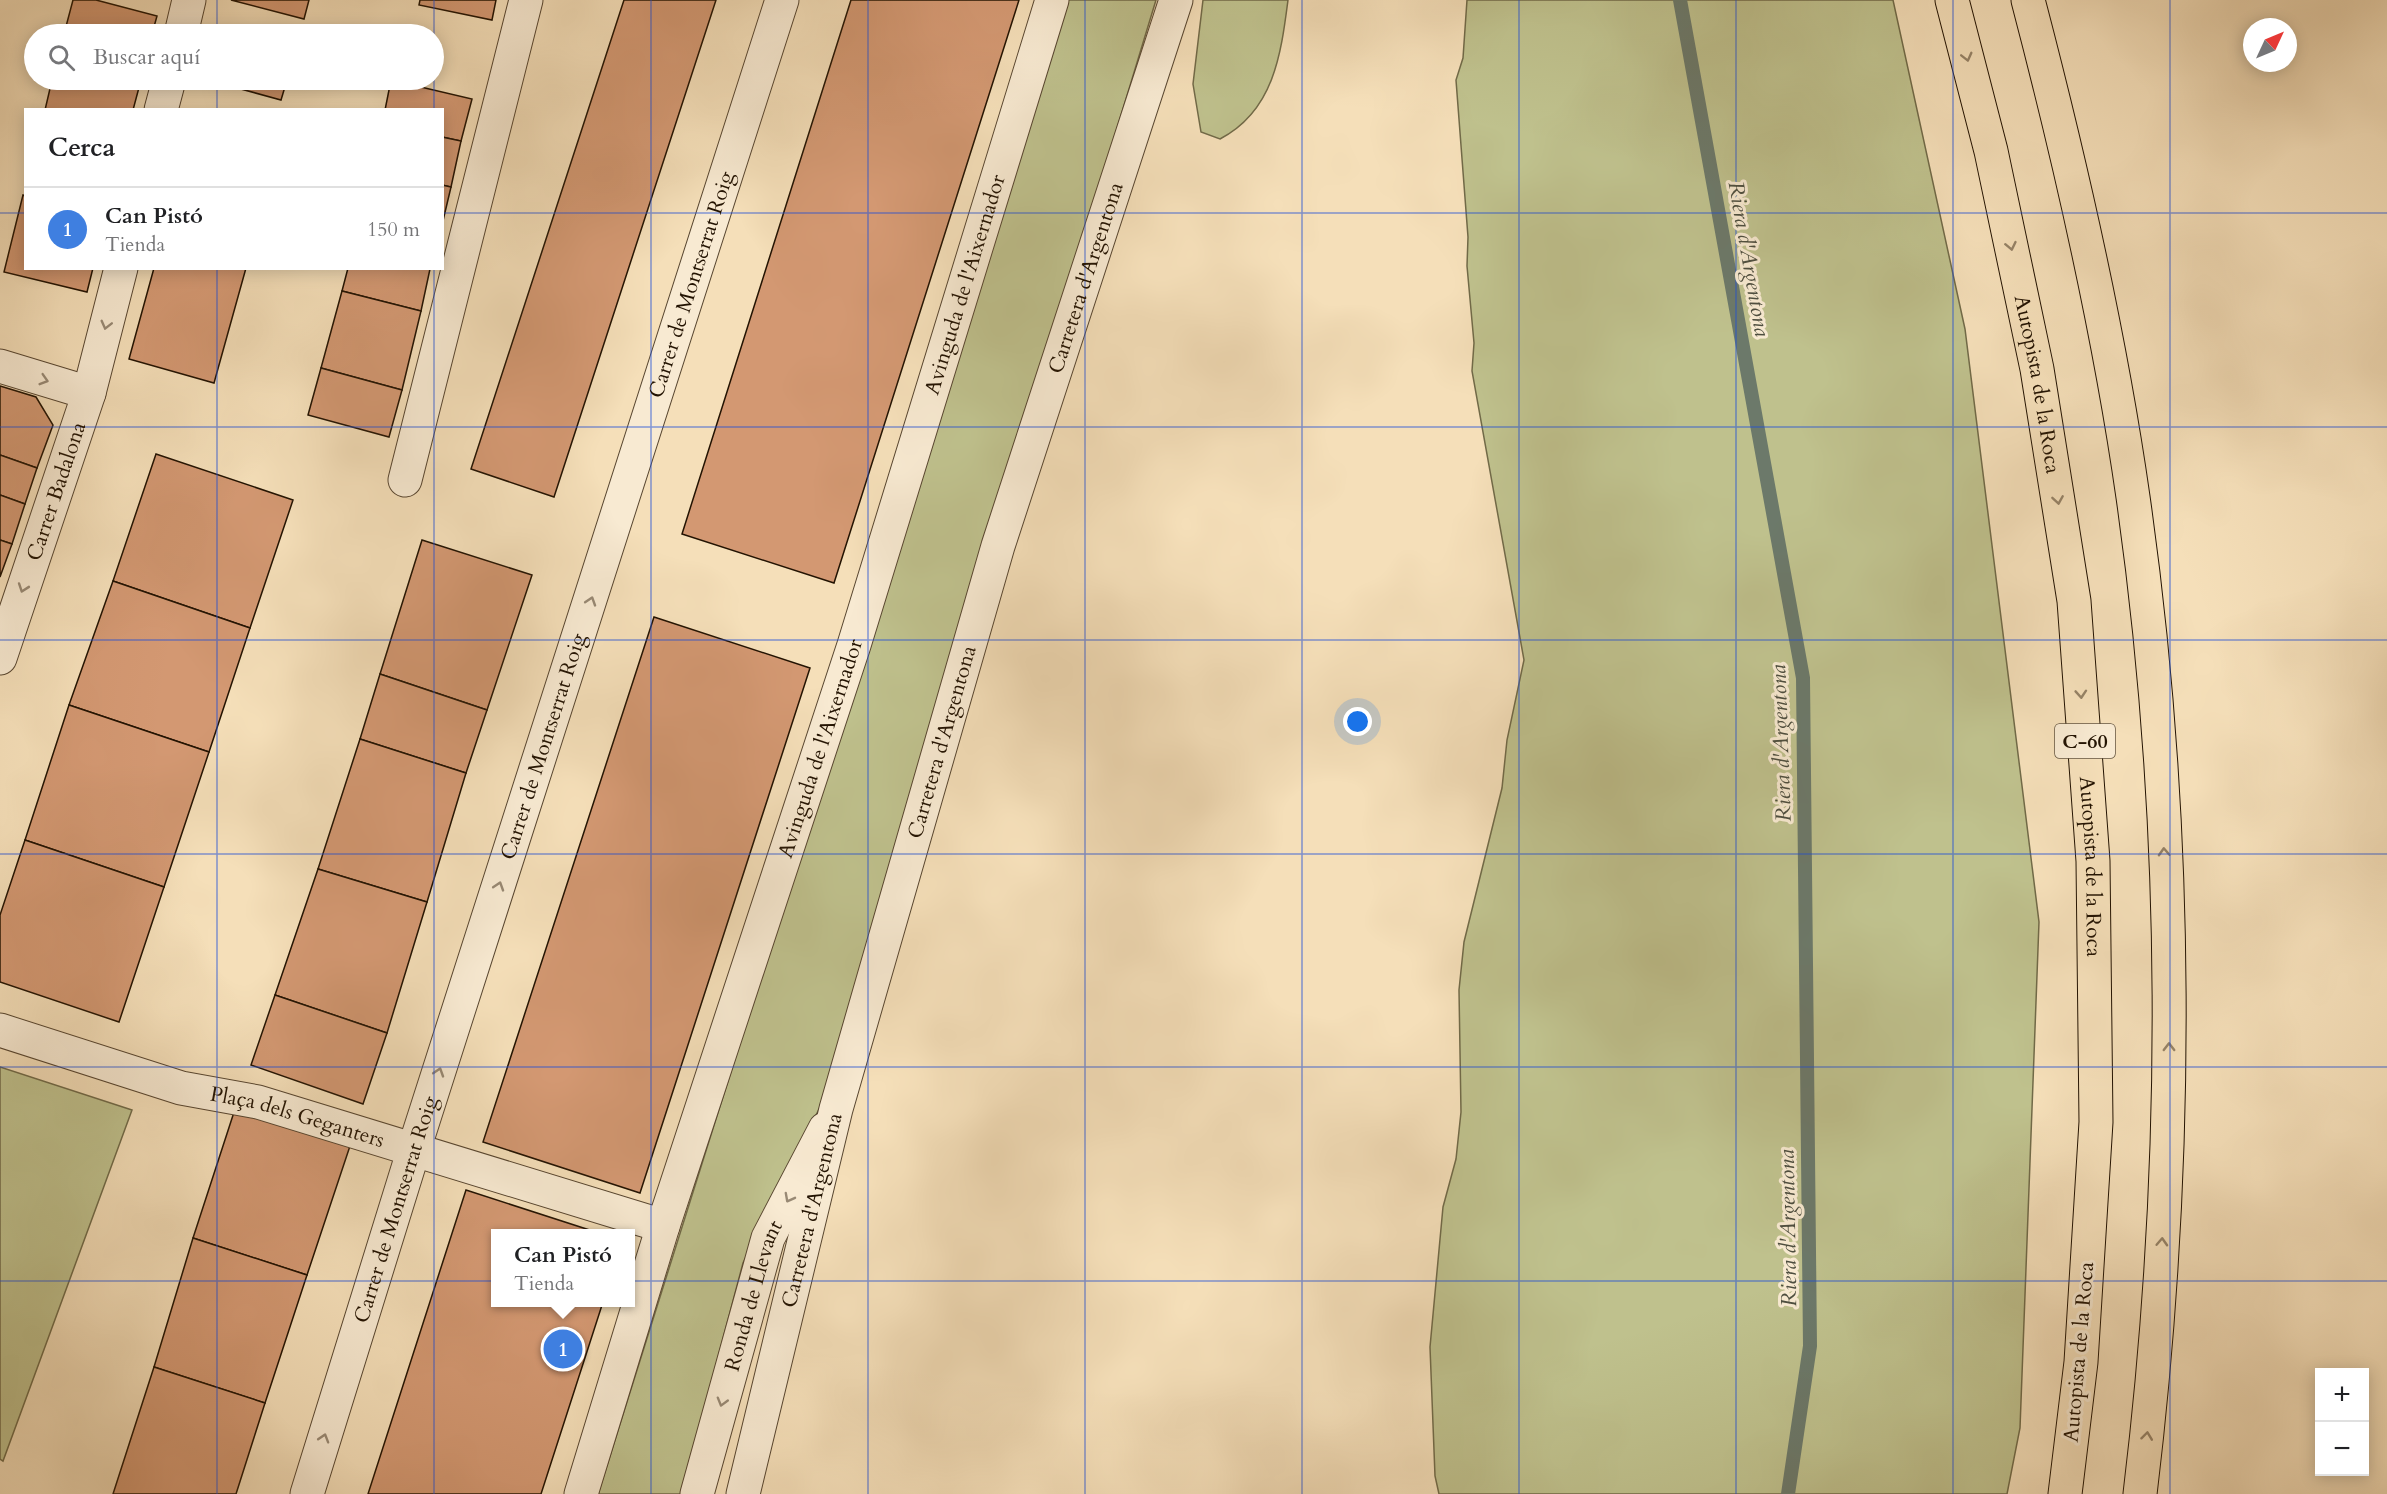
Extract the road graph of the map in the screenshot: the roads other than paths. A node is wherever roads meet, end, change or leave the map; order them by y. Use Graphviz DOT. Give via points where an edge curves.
graph roads {
  1 [pos="189,0"];
  2 [pos="526,0"];
  3 [pos="782,0"];
  4 [pos="1052,0"];
  5 [pos="1176,0"];
  6 [pos="1952,0"];
  7 [pos="2028,0"];
  8 [pos="183,24"];
  9 [pos="167,90"];
  10 [pos="162,108"];
  11 [pos="120,270"];
  12 [pos="0,366"];
  13 [pos="89,393"];
  14 [pos="405,480"];
  15 [pos="0,658"];
  16 [pos="0,1030"];
  17 [pos="836,1109"];
  18 [pos="414,1149"];
  19 [pos="663,1226"];
  20 [pos="307,1494"];
  21 [pos="581,1494"];
  22 [pos="697,1494"];
  23 [pos="743,1494"];
  24 [pos="2065,1494"];
  25 [pos="2140,1494"];
  1 -- 8 [label="street"];
  2 -- 14 [label="street"];
  18 -- 3 [label="street, Carrer de Montserrat Roig, one-way"];
  4 -- 19 [label="street, Avinguda de l'Aixernador" via="854,645"];
  5 -- 17 [label="street, Carretera d'Argentona" via="998,546"];
  6 -- 24 [label="highway, Autopista de la Roca / C-60, one-way" via="1991,151 2037,369 2074,601 2094,861 2096,1122 2081,1362"];
  25 -- 7 [label="highway, one-way" via="2155,1373 2169,1129 2168,920 2156,697 2133,497 2101,310"];
  9 -- 10 [label="street"];
  11 -- 13 [label="street, Carrer Badalona, one-way"];
  12 -- 13 [label="street, one-way"];
  13 -- 15 [label="street, Carrer Badalona, one-way"];
  16 -- 18 [label="street, Plaça dels Geganters" via="181,1088 258,1101"];
  17 -- 22 [label="street, Ronda de Llevant, one-way" via="768,1238"];
  17 -- 23 [label="street, Carretera d'Argentona"];
  18 -- 19 [label="street, Plaça dels Geganters"];
  20 -- 18 [label="street, Carrer de Montserrat Roig, one-way"];
  19 -- 21 [label="street, Avinguda de l'Aixernador"];
}
